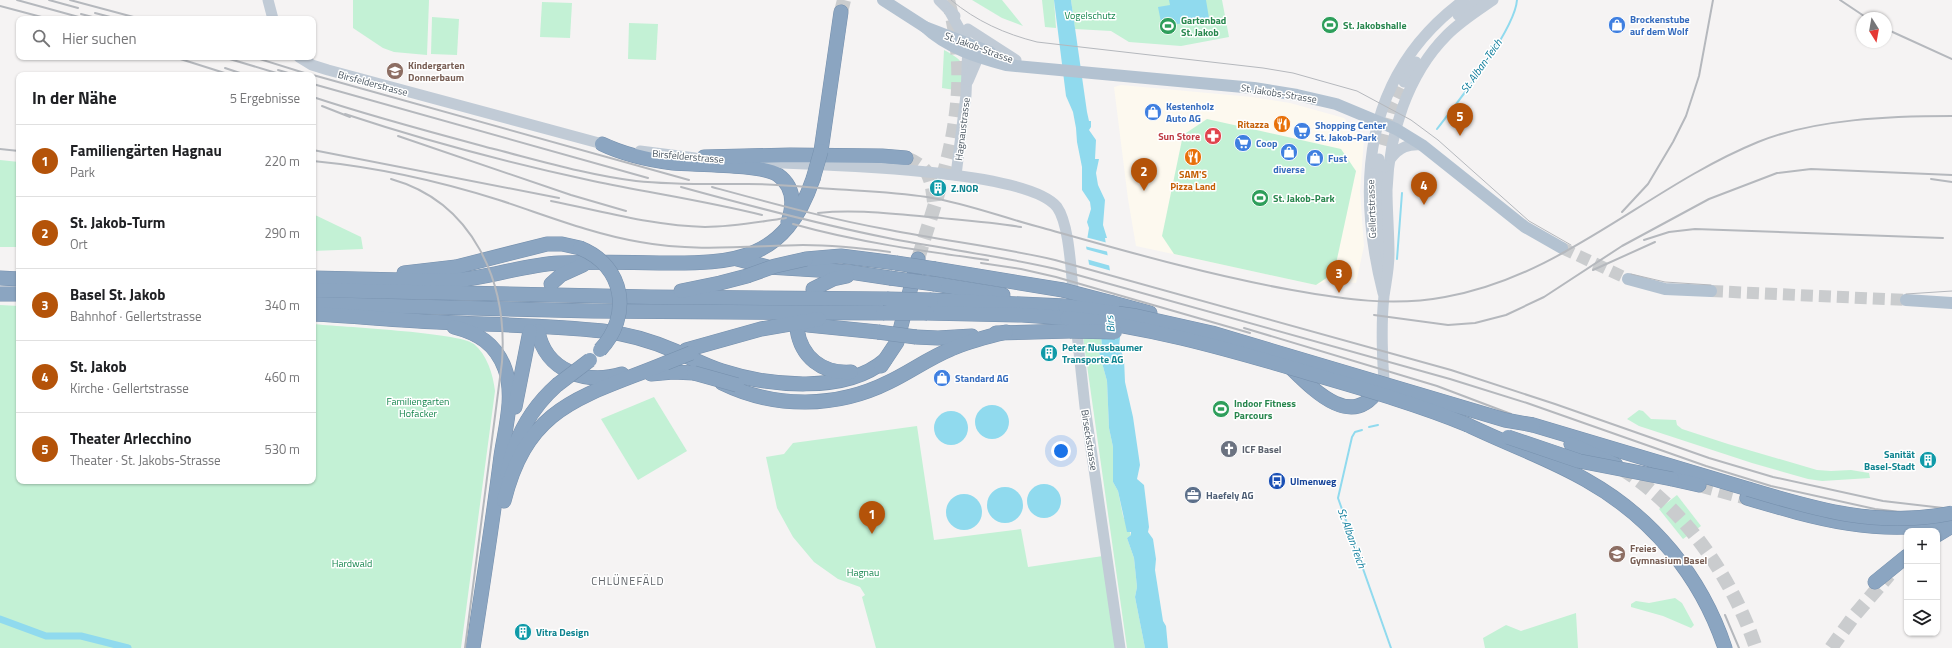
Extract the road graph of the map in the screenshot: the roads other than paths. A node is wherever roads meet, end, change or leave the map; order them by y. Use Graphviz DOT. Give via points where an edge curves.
graph roads {
  1 [pos="268,0"];
  2 [pos="884,0"];
  3 [pos="940,0"];
  4 [pos="1464,0"];
  5 [pos="1479,0"];
  6 [pos="1493,0"];
  7 [pos="841,12"];
  8 [pos="950,12"];
  9 [pos="272,16"];
  10 [pos="924,26"];
  11 [pos="968,29"];
  12 [pos="973,50"];
  13 [pos="304,60"];
  14 [pos="1016,60"];
  15 [pos="1032,66"];
  16 [pos="1097,73"];
  17 [pos="1404,82"];
  18 [pos="1378,121"];
  19 [pos="1396,129"];
  20 [pos="602,144"];
  21 [pos="1382,145"];
  22 [pos="1422,145"];
  23 [pos="696,158"];
  24 [pos="906,158"];
  25 [pos="1372,164"];
  26 [pos="1388,166"];
  27 [pos="956,175"];
  28 [pos="785,231"];
  29 [pos="1066,231"];
  30 [pos="1562,248"];
  31 [pos="737,259"];
  32 [pos="918,259"];
  33 [pos="589,263"];
  34 [pos="316,274"];
  35 [pos="866,275"];
  36 [pos="0,278"];
  37 [pos="316,278"];
  38 [pos="16,279"];
  39 [pos="1628,279"];
  40 [pos="551,284"];
  41 [pos="813,289"];
  42 [pos="316,290"];
  43 [pos="1711,291"];
  44 [pos="0,294"];
  45 [pos="16,294"];
  46 [pos="1384,296"];
  47 [pos="1952,296"];
  48 [pos="650,297"];
  49 [pos="1906,300"];
  50 [pos="1921,301"];
  51 [pos="1952,303"];
  52 [pos="316,304"];
  53 [pos="885,306"];
  54 [pos="316,314"];
  55 [pos="1065,315"];
  56 [pos="438,322"];
  57 [pos="783,326"];
  58 [pos="797,329"];
  59 [pos="1006,332"];
  60 [pos="655,344"];
  61 [pos="885,360"];
  62 [pos="665,361"];
  63 [pos="629,378"];
  64 [pos="1382,388"];
  65 [pos="1366,408"];
  66 [pos="1468,425"];
  67 [pos="1532,427"];
  68 [pos="1616,465"];
  69 [pos="1698,479"];
  70 [pos="1747,498"];
  71 [pos="500,501"];
  72 [pos="1951,523"];
  73 [pos="1940,534"];
  74 [pos="1904,558"];
  75 [pos="1904,559"];
  76 [pos="1896,566"];
  77 [pos="1875,582"];
  78 [pos="473,648"];
  79 [pos="482,648"];
  80 [pos="1120,648"];
  81 [pos="1725,648"];
  1 -- 9 [label="main road"];
  2 -- 10 [label="main road, St. Jakob-Strasse"];
  3 -- 8 [label="main road"];
  4 -- 18 [label="main road, Gellertstrasse" via="1433,27 1412,53 1393,83"];
  5 -- 17 [label="main road" via="1439,34 1424,51"];
  6 -- 19 [label="main road, Gellertstrasse" via="1457,26 1428,58 1410,89"];
  7 -- 28 [label="highway, bridge" via="824,140 813,179 798,213"];
  8 -- 10 [label="main road" via="948,24 943,29"];
  8 -- 11 [label="main road"];
  8 -- 12 [label="main road"];
  10 -- 12 [label="main road, St. Jakob-Strasse" via="938,39"];
  11 -- 12 [label="main road" via="973,36"];
  11 -- 14 [label="main road"];
  12 -- 14 [label="main road, St. Jakob-Strasse"];
  12 -- 15 [label="main road, St. Jakob-Strasse" via="1006,65"];
  12 -- 27 [label="main road, Hagnaustrasse"];
  13 -- 20 [label="main road, Birsfelderstrasse" via="328,70"];
  14 -- 15 [label="main road, St. Jakob-Strasse"];
  15 -- 16 [label="main road, St. Jakob-Strasse"];
  16 -- 18 [label="main road, St. Jakobs-Strasse" via="1281,92 1336,104"];
  18 -- 19 [label="main road, St. Jakobs-Strasse"];
  18 -- 25 [label="main road, Gellertstrasse"];
  19 -- 22 [label="main road, St. Jakobs-Strasse"];
  19 -- 26 [label="main road, Gellertstrasse"];
  20 -- 23 [label="main road, Birsfelderstrasse"];
  20 -- 28 [label="highway" via="648,159 750,168 777,174 788,186 792,201"];
  21 -- 46 [label="main road" via="1377,190"];
  22 -- 26 [label="main road" via="1404,146"];
  22 -- 30 [label="main road, St. Jakobs-Strasse" via="1526,226"];
  23 -- 24 [label="highway" via="797,155"];
  23 -- 27 [label="main road, Birsfelderstrasse"];
  25 -- 26 [label="main road, bridge"];
  25 -- 46 [label="main road, Gellertstrasse" via="1369,190 1372,243"];
  26 -- 46 [label="main road, Gellertstrasse" via="1389,254"];
  27 -- 29 [label="main road, Birsfelderstrasse" via="1008,184 1044,196 1061,212"];
  28 -- 31 [label="highway" via="762,250"];
  29 -- 80 [label="main road, Birseckstrasse" via="1085,407"];
  31 -- 33 [label="highway" via="701,263"];
  31 -- 35 [label="highway" via="768,267"];
  32 -- 61 [label="highway" via="897,342"];
  33 -- 37 [label="highway" via="556,263 453,281"];
  33 -- 40 [label="highway" via="561,275"];
  34 -- 71 [label="highway, bridge" via="421,272 463,265 547,244 580,248 597,257 607,267 615,280 619,294 620,309 612,336 590,360 557,385 536,407 520,433"];
  35 -- 41 [label="highway" via="833,278"];
  35 -- 55 [label="highway, bridge" via="935,284"];
  36 -- 38 [label="highway"];
  39 -- 43 [label="main road" via="1665,289"];
  42 -- 48 [label="highway"];
  44 -- 45 [label="highway"];
  46 -- 64 [label="main road, Gellertstrasse"];
  47 -- 50 [label="main road"];
  48 -- 53 [label="highway"];
  48 -- 65 [label="highway, bridge" via="708,286 806,259 841,256 935,269 1063,290 1253,343 1281,359 1331,402 1346,407"];
  49 -- 50 [label="main road"];
  50 -- 51 [label="main road"];
  52 -- 53 [label="highway" via="592,311"];
  53 -- 55 [label="highway, bridge"];
  53 -- 57 [label="highway"];
  54 -- 56 [label="highway"];
  55 -- 59 [label="highway"];
  55 -- 65 [label="highway, bridge" via="1246,357 1278,369 1318,404 1331,411 1354,416"];
  55 -- 66 [label="highway, bridge" via="1194,341 1323,377"];
  55 -- 67 [label="highway, bridge" via="1136,316 1205,332"];
  56 -- 60 [label="highway" via="514,324 602,331 629,335"];
  56 -- 71 [label="highway" via="469,331 482,338 497,353 505,368 509,393"];
  57 -- 59 [label="highway, bridge" via="816,325 916,337 948,338"];
  57 -- 62 [label="highway, bridge" via="756,330 688,351"];
  58 -- 61 [label="highway" via="806,353 827,370 856,372"];
  59 -- 60 [label="highway" via="949,350 868,391 838,400 813,402 779,401 741,392"];
  60 -- 61 [label="highway" via="722,372 783,382 815,383 842,380 868,372"];
  61 -- 63 [label="highway, bridge" via="878,370 867,378 844,387 827,390 788,392 737,385 694,373 669,372"];
  62 -- 63 [label="highway"];
  62 -- 71 [label="highway" via="612,377 583,377 565,370 552,360 534,331"];
  63 -- 71 [label="highway" via="577,399 545,421 531,437 520,456"];
  64 -- 65 [label="highway"];
  66 -- 69 [label="highway, bridge" via="1484,428 1570,459 1672,480"];
  66 -- 81 [label="highway" via="1585,479 1614,497 1645,522 1670,548 1690,575 1710,610"];
  67 -- 68 [label="highway"];
  67 -- 69 [label="highway"];
  69 -- 72 [label="highway, bridge" via="1862,518"];
  70 -- 72 [label="highway" via="1851,525 1898,527"];
  71 -- 78 [label="highway"];
  71 -- 79 [label="highway"];
  72 -- 73 [label="highway"];
  74 -- 77 [label="highway"];
  75 -- 76 [label="highway"];
}
